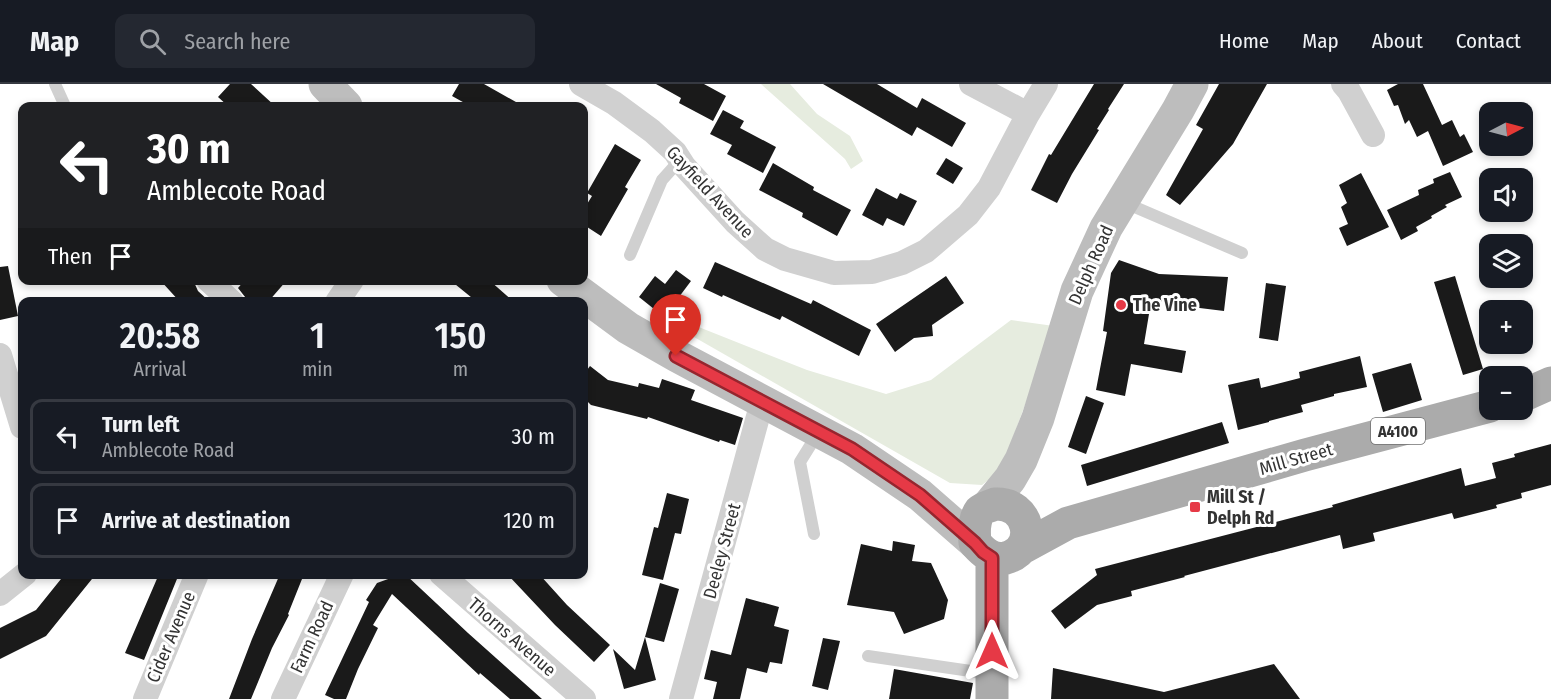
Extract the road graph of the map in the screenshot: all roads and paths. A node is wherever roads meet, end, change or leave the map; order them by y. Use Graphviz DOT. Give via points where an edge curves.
graph roads {
  1 [pos="55,84"];
  2 [pos="325,84"];
  3 [pos="582,84"];
  4 [pos="971,84"];
  5 [pos="1046,84"];
  6 [pos="1191,84"];
  7 [pos="1350,86"];
  8 [pos="63,102"];
  9 [pos="342,102"];
  10 [pos="1028,114"];
  11 [pos="1373,135"];
  12 [pos="680,160"];
  13 [pos="1122,201"];
  14 [pos="1242,253"];
  15 [pos="630,255"];
  16 [pos="213,285"];
  17 [pos="570,285"];
  18 [pos="227,297"];
  19 [pos="587,297"];
  20 [pos="588,298"];
  21 [pos="6,352"];
  22 [pos="1551,383"];
  23 [pos="1533,391"];
  24 [pos="762,402"];
  25 [pos="18,408"];
  26 [pos="1479,409"];
  27 [pos="818,432"];
  28 [pos="1021,460"];
  29 [pos="920,495"];
  30 [pos="984,509"];
  31 [pos="814,534"];
  32 [pos="1007,536"];
  33 [pos="19,579"];
  34 [pos="195,579"];
  35 [pos="340,579"];
  36 [pos="447,579"];
  37 [pos="0,594"];
  38 [pos="868,656"];
  39 [pos="992,687"];
  40 [pos="145,699"];
  41 [pos="283,699"];
  42 [pos="584,699"];
  43 [pos="681,699"];
  1 -- 8 [label="lane"];
  2 -- 9 [label="street"];
  3 -- 12 [label="street, Gayfield Avenue" via="652,131"];
  4 -- 10 [label="street"];
  5 -- 10 [label="street, Gayfield Avenue"];
  6 -- 13 [label="street, Delph Road"];
  7 -- 11 [label="street"];
  10 -- 12 [label="street, Gayfield Avenue" via="989,188 968,215 926,251 872,272 834,273 765,249 735,222"];
  12 -- 15 [label="lane" via="662,180"];
  13 -- 14 [label="lane"];
  13 -- 28 [label="street, Delph Road" via="1077,291"];
  16 -- 18 [label="street"];
  17 -- 19 [label="street"];
  20 -- 24 [label="street" via="676,356"];
  21 -- 25 [label="street"];
  22 -- 23 [label="main road"];
  24 -- 27 [label="street"];
  24 -- 43 [label="street, Deeley Street"];
  26 -- 32 [label="main road, Mill Street / A4100" via="1068,524"];
  27 -- 29 [label="street" via="852,449"];
  27 -- 31 [label="lane" via="800,462"];
  28 -- 30 [label="street, Delph Road"];
  28 -- 32 [label="street, Delph Road"];
  29 -- 30 [label="street"];
  29 -- 32 [label="street"];
  30 -- 32 [label="main road, A4100" via="1001,504 1011,506"];
  32 -- 39 [label="main road"];
  33 -- 37 [label="street"];
  34 -- 40 [label="street, Cider Avenue"];
  35 -- 41 [label="street, Farm Road"];
  36 -- 42 [label="street, Thorns Avenue"];
  38 -- 39 [label="lane"];
}
